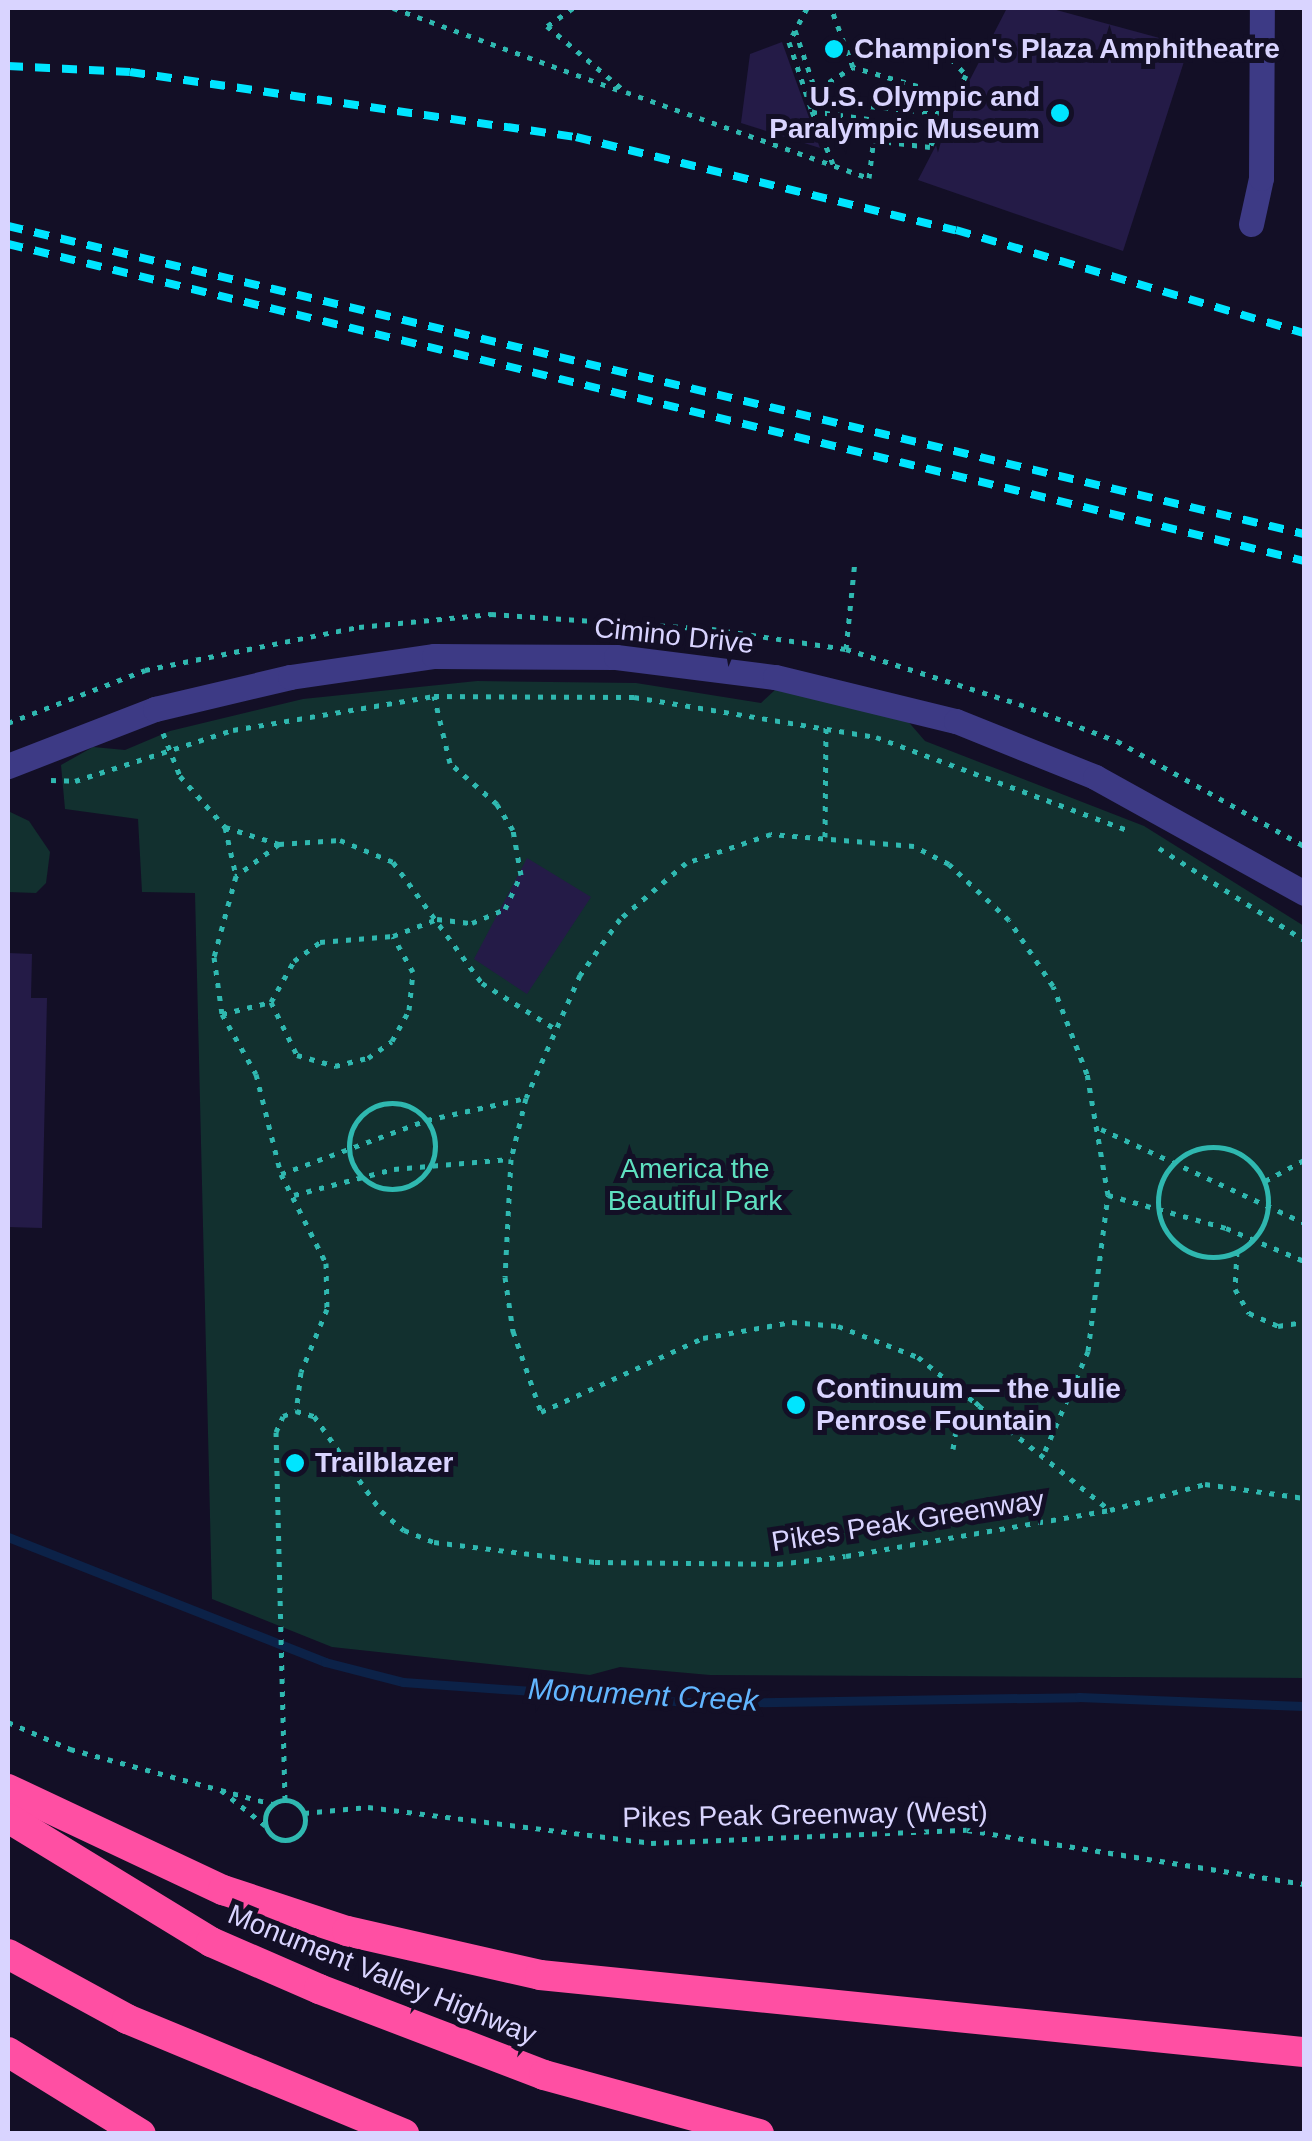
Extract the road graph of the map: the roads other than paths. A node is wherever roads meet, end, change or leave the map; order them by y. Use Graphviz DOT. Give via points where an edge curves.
graph roads {
  1 [pos="1262,8"];
  2 [pos="1251,224"];
  3 [pos="8,766"];
  4 [pos="1304,893"];
  5 [pos="8,1790"];
  6 [pos="8,1818"];
  7 [pos="8,1954"];
  8 [pos="8,2052"];
  9 [pos="1304,2052"];
  10 [pos="141,2134"];
  11 [pos="404,2134"];
  12 [pos="759,2134"];
  1 -- 2 [label="street" via="1261,178"];
  3 -- 4 [label="street, Cimino Drive" via="155,708 351,666 517,653 635,659 775,677 956,721 1096,777"];
  5 -- 9 [label="highway" via="223,1890 346,1931 540,1975"];
  6 -- 12 [label="highway, Monument Valley Highway" via="211,1942 318,1989 544,2075"];
  7 -- 11 [label="highway" via="143,2026"];
  8 -- 10 [label="highway"];
}
